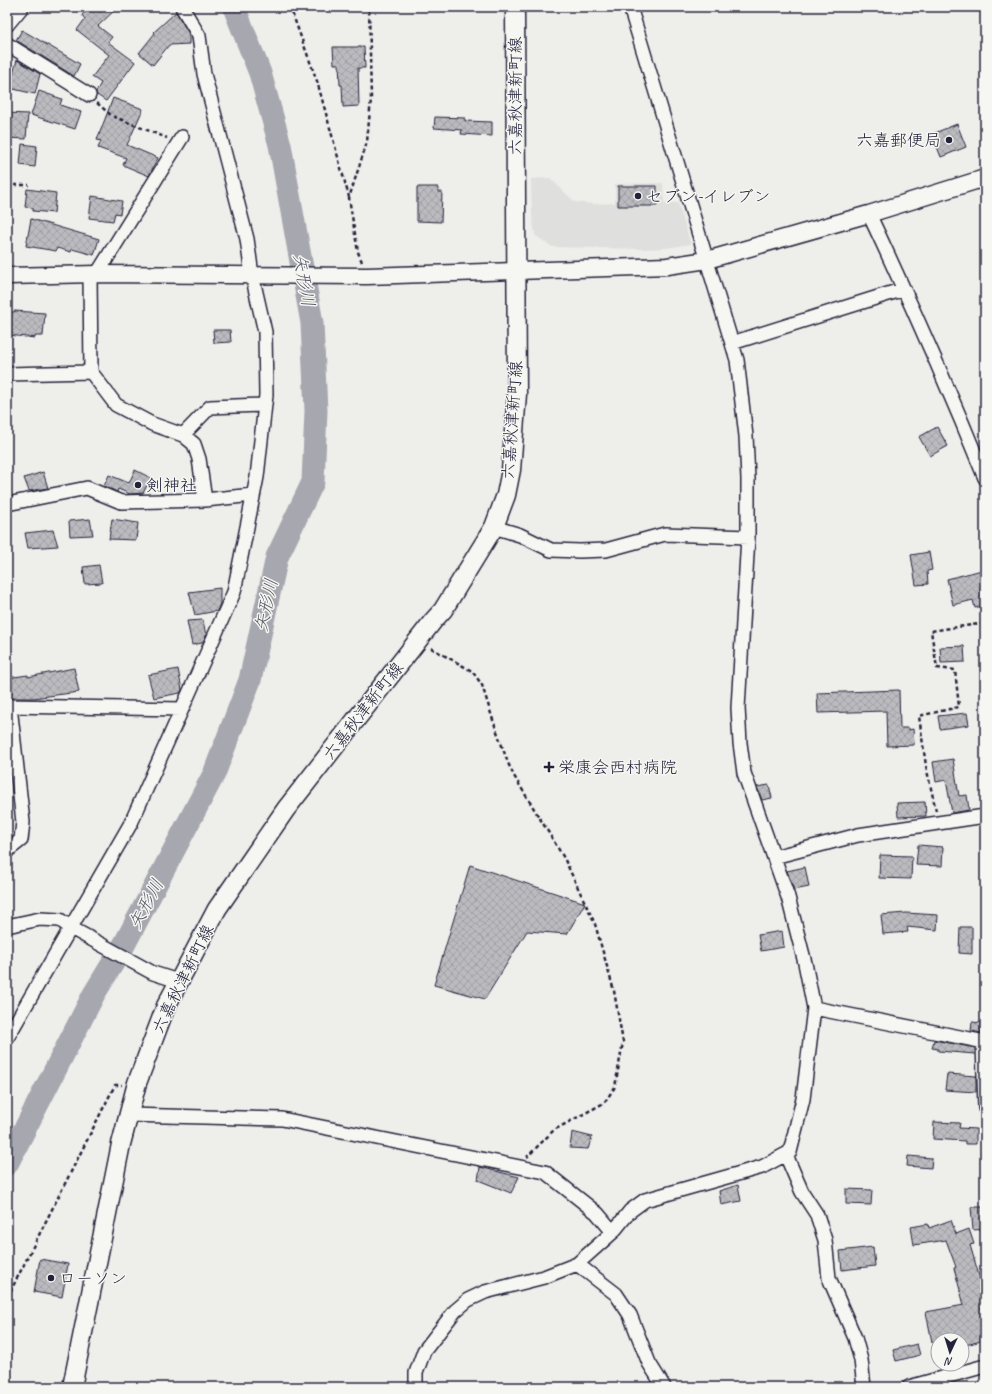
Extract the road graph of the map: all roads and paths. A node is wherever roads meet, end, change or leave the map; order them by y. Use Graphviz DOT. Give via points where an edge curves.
graph roads {
  1 [pos="22,7"];
  2 [pos="182,7"];
  3 [pos="290,7"];
  4 [pos="369,7"];
  5 [pos="514,7"];
  6 [pos="630,7"];
  7 [pos="7,25"];
  8 [pos="7,44"];
  9 [pos="89,95"];
  10 [pos="181,139"];
  11 [pos="985,178"];
  12 [pos="7,185"];
  13 [pos="29,185"];
  14 [pos="349,198"];
  15 [pos="869,214"];
  16 [pos="707,260"];
  17 [pos="515,271"];
  18 [pos="93,274"];
  19 [pos="252,275"];
  20 [pos="7,276"];
  21 [pos="367,276"];
  22 [pos="904,289"];
  23 [pos="732,343"];
  24 [pos="91,372"];
  25 [pos="7,374"];
  26 [pos="264,405"];
  27 [pos="183,435"];
  28 [pos="985,478"];
  29 [pos="253,495"];
  30 [pos="205,500"];
  31 [pos="7,504"];
  32 [pos="494,526"];
  33 [pos="748,537"];
  34 [pos="985,623"];
  35 [pos="418,641"];
  36 [pos="8,706"];
  37 [pos="182,709"];
  38 [pos="985,816"];
  39 [pos="939,823"];
  40 [pos="7,851"];
  41 [pos="774,857"];
  42 [pos="7,926"];
  43 [pos="72,928"];
  44 [pos="178,981"];
  45 [pos="814,1008"];
  46 [pos="7,1038"];
  47 [pos="984,1042"];
  48 [pos="137,1083"];
  49 [pos="985,1108"];
  50 [pos="128,1115"];
  51 [pos="786,1155"];
  52 [pos="517,1166"];
  53 [pos="613,1232"];
  54 [pos="577,1264"];
  55 [pos="7,1298"];
  56 [pos="985,1366"];
  57 [pos="72,1387"];
  58 [pos="416,1387"];
  59 [pos="664,1387"];
  60 [pos="864,1387"];
  61 [pos="908,1387"];
  1 -- 7 [label="street"];
  2 -- 19 [label="street" via="199,36 204,74 247,239"];
  3 -- 14 [label="path" via="317,81"];
  4 -- 14 [label="path" via="371,99 367,142"];
  5 -- 17 [label="main road, 六嘉秋津新町線"];
  6 -- 16 [label="street"];
  8 -- 9 [label="street"];
  9 -- 10 [label="path" via="112,116"];
  10 -- 18 [label="street"];
  11 -- 15 [label="street"];
  12 -- 13 [label="path"];
  14 -- 21 [label="path" via="358,252"];
  15 -- 16 [label="street"];
  15 -- 22 [label="street"];
  16 -- 17 [label="street" via="667,266"];
  16 -- 23 [label="street"];
  17 -- 21 [label="street"];
  17 -- 32 [label="main road, 六嘉秋津新町線" via="517,394 511,470 506,495"];
  18 -- 19 [label="street"];
  18 -- 20 [label="street"];
  18 -- 24 [label="street"];
  19 -- 21 [label="street"];
  19 -- 26 [label="street" via="265,332"];
  22 -- 23 [label="street"];
  22 -- 28 [label="street"];
  23 -- 33 [label="street" via="737,360 746,436"];
  24 -- 25 [label="street"];
  24 -- 27 [label="street" via="116,405 152,424"];
  26 -- 27 [label="street" via="210,407"];
  26 -- 29 [label="street"];
  27 -- 30 [label="street" via="194,444 199,459"];
  29 -- 30 [label="street"];
  29 -- 37 [label="street" via="234,592"];
  30 -- 31 [label="street" via="122,502 87,488"];
  32 -- 33 [label="street" via="551,550 566,551 606,550 665,534"];
  32 -- 35 [label="main road, 六嘉秋津新町線" via="443,610"];
  33 -- 41 [label="street" via="738,708 740,743 744,773"];
  34 -- 39 [label="path" via="931,631 937,668 955,670 958,707 919,716 926,766"];
  35 -- 44 [label="main road, 六嘉秋津新町線" via="286,809 217,909"];
  35 -- 52 [label="path" via="472,671 482,685 511,770 564,858 595,924 614,992 623,1042 615,1087 604,1103 554,1130"];
  36 -- 37 [label="street"];
  36 -- 40 [label="street" via="23,822 20,840"];
  37 -- 43 [label="street" via="131,823"];
  38 -- 39 [label="street"];
  39 -- 41 [label="street" via="858,835"];
  41 -- 45 [label="street" via="788,897"];
  42 -- 43 [label="street" via="40,919 60,920"];
  43 -- 44 [label="street" via="153,973"];
  43 -- 46 [label="street"];
  44 -- 48 [label="main road, 六嘉秋津新町線"];
  45 -- 47 [label="street"];
  45 -- 51 [label="street" via="803,1099 790,1152"];
  47 -- 49 [label="street"];
  48 -- 50 [label="main road, 六嘉秋津新町線"];
  48 -- 55 [label="path" via="116,1085"];
  50 -- 52 [label="street" via="282,1119"];
  50 -- 57 [label="main road, 六嘉秋津新町線"];
  51 -- 53 [label="street" via="762,1167 645,1200 630,1211"];
  51 -- 60 [label="street" via="802,1192 817,1215 825,1240 829,1278 855,1338"];
  52 -- 53 [label="street" via="545,1172 597,1213"];
  53 -- 54 [label="street"];
  54 -- 58 [label="street" via="544,1277 485,1292 468,1300 455,1311 424,1351 416,1373"];
  54 -- 59 [label="street" via="616,1294 630,1315 649,1363"];
  56 -- 61 [label="street"];
}
